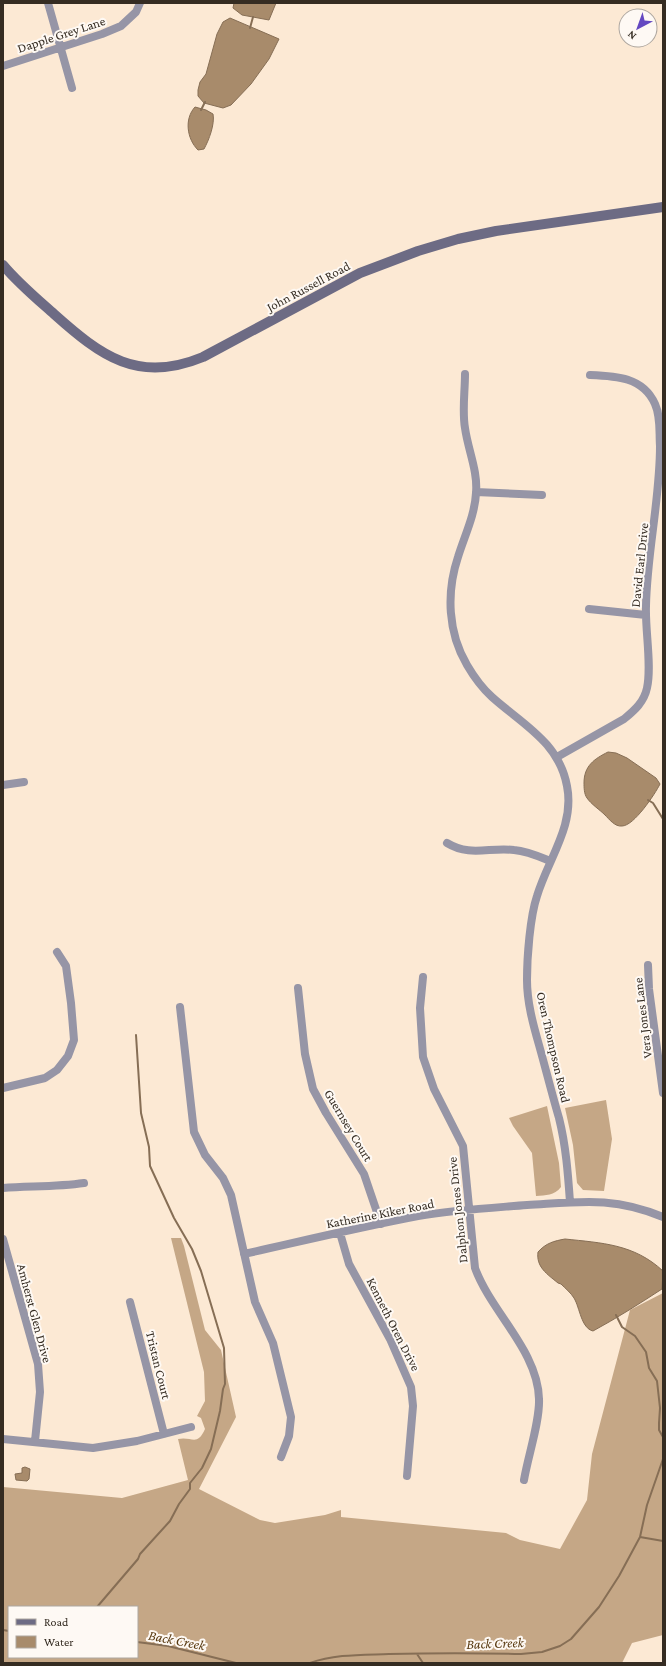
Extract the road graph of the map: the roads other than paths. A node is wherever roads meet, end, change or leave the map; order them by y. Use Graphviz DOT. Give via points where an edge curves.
graph roads {
  1 [pos="48,3"];
  2 [pos="140,3"];
  3 [pos="60,47"];
  4 [pos="3,66"];
  5 [pos="72,88"];
  6 [pos="663,207"];
  7 [pos="3,265"];
  8 [pos="465,374"];
  9 [pos="590,375"];
  10 [pos="476,492"];
  11 [pos="542,495"];
  12 [pos="589,610"];
  13 [pos="646,615"];
  14 [pos="557,757"];
  15 [pos="24,782"];
  16 [pos="3,786"];
  17 [pos="446,843"];
  18 [pos="550,861"];
  19 [pos="57,952"];
  20 [pos="648,965"];
  21 [pos="423,977"];
  22 [pos="298,988"];
  23 [pos="180,1007"];
  24 [pos="3,1088"];
  25 [pos="663,1093"];
  26 [pos="84,1183"];
  27 [pos="3,1188"];
  28 [pos="570,1202"];
  29 [pos="470,1210"];
  30 [pos="663,1217"];
  31 [pos="381,1224"];
  32 [pos="340,1233"];
  33 [pos="3,1240"];
  34 [pos="244,1254"];
  35 [pos="130,1302"];
  36 [pos="191,1427"];
  37 [pos="164,1434"];
  38 [pos="3,1439"];
  39 [pos="35,1441"];
  40 [pos="282,1457"];
  41 [pos="407,1476"];
  42 [pos="524,1480"];
  1 -- 3 [label="street"];
  2 -- 3 [label="street, Dapple Grey Lane" via="136,12 121,26"];
  3 -- 4 [label="street, Dapple Grey Lane"];
  3 -- 5 [label="street"];
  6 -- 7 [label="street, John Russell Road" via="501,230 418,251 360,273 203,357 165,368 137,366 120,362 107,355 73,332"];
  8 -- 10 [label="street, Oren Thompson Road" via="464,424 475,474"];
  9 -- 13 [label="street, David Earl Drive" via="615,376 633,381 650,396 658,414 660,463 647,578"];
  10 -- 11 [label="street"];
  10 -- 14 [label="street, Oren Thompson Road" via="475,506 457,559 451,586 454,635 463,659 482,686 539,735"];
  12 -- 13 [label="street"];
  13 -- 14 [label="street, David Earl Drive" via="649,675 648,686 642,700 624,719"];
  14 -- 18 [label="street, Oren Thompson Road" via="566,780 569,806 564,831"];
  15 -- 16 [label="street"];
  17 -- 18 [label="street" via="466,851 512,849"];
  18 -- 28 [label="street, Oren Thompson Road" via="532,915 528,997 563,1134"];
  19 -- 24 [label="street" via="66,966 71,1003 74,1040 68,1056 57,1070 45,1078"];
  20 -- 25 [label="street, Vera Jones Lane"];
  21 -- 29 [label="street, Dalphon Jones Drive" via="420,1008 423,1057 434,1089 463,1146"];
  22 -- 31 [label="street, Guernsey Court" via="304,1054 313,1089 364,1174"];
  23 -- 34 [label="street" via="194,1132 227,1185"];
  26 -- 27 [label="street" via="68,1186"];
  28 -- 29 [label="street, Katherine Kiker Road"];
  28 -- 30 [label="street, Katherine Kiker Road" via="612,1202"];
  29 -- 31 [label="street, Katherine Kiker Road"];
  29 -- 42 [label="street, Dalphon Jones Drive" via="474,1262 479,1280 530,1362 538,1387 538,1416"];
  31 -- 32 [label="street, Katherine Kiker Road"];
  32 -- 34 [label="street, Katherine Kiker Road"];
  32 -- 41 [label="street, Kenneth Oren Drive" via="350,1264 390,1339 411,1387 413,1406"];
  33 -- 39 [label="street, Amherst Glen Drive" via="38,1364 40,1392"];
  34 -- 40 [label="street" via="255,1302 278,1359 291,1417 290,1436"];
  35 -- 37 [label="street, Tristan Court"];
  36 -- 37 [label="street"];
  37 -- 39 [label="street" via="93,1448"];
  38 -- 39 [label="street"];
}
